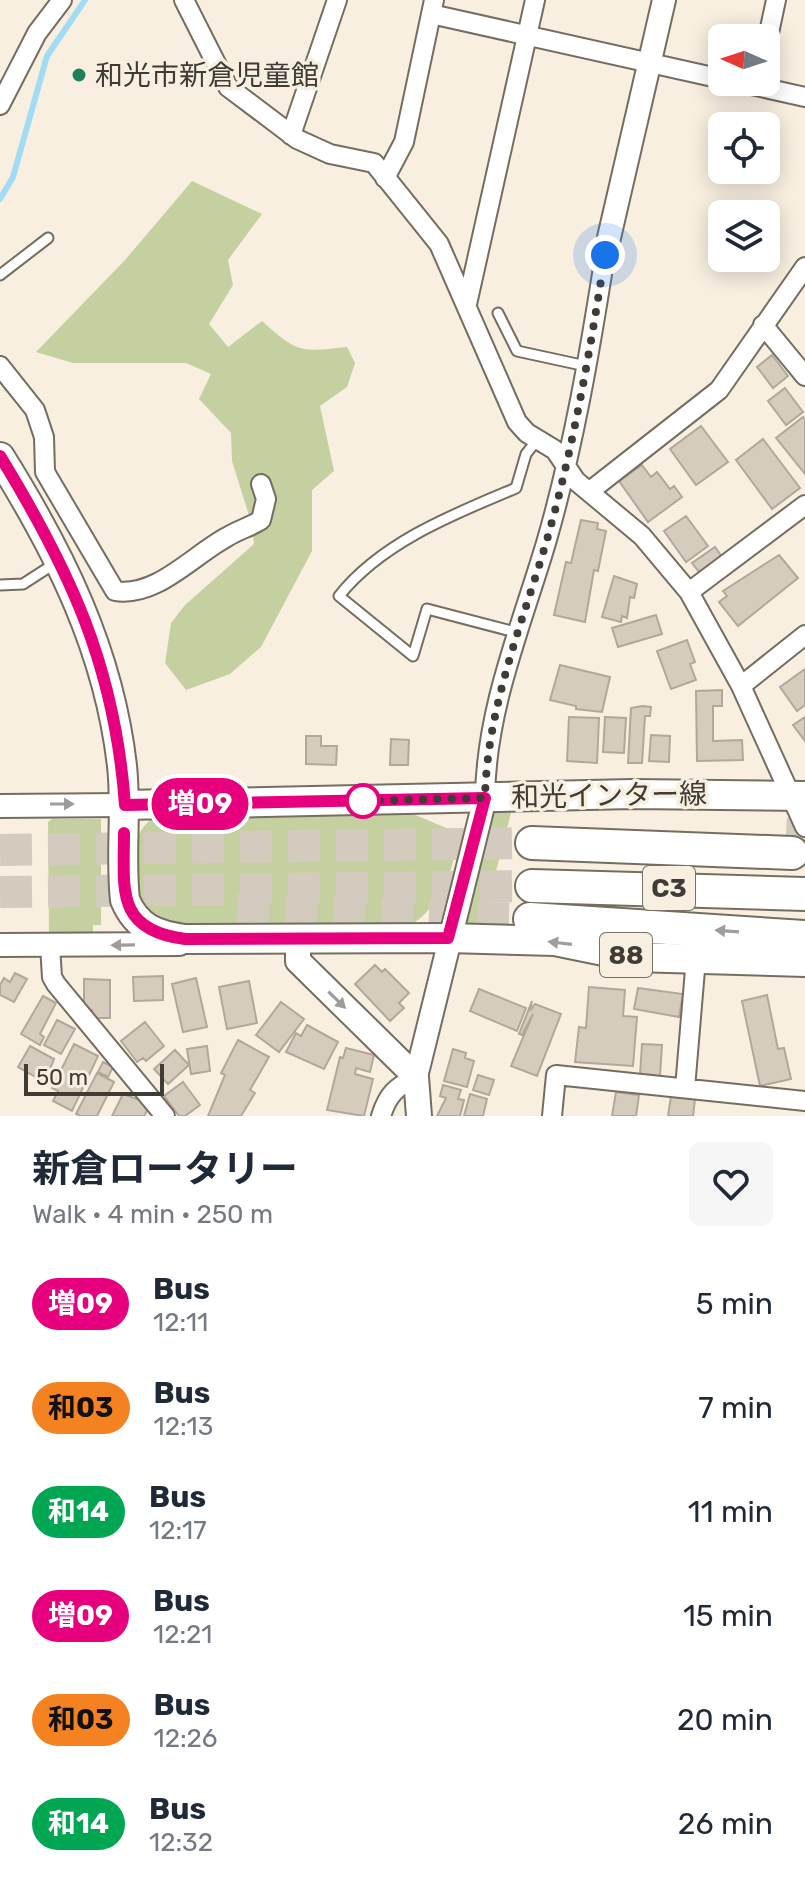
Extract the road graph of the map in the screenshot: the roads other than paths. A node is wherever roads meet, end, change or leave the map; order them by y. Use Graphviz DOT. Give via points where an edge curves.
graph roads {
  1 [pos="62,0"];
  2 [pos="184,0"];
  3 [pos="337,0"];
  4 [pos="535,0"];
  5 [pos="664,0"];
  6 [pos="776,0"];
  7 [pos="432,7"];
  8 [pos="771,24"];
  9 [pos="526,35"];
  10 [pos="649,64"];
  11 [pos="708,76"];
  12 [pos="780,90"];
  13 [pos="805,97"];
  14 [pos="0,105"];
  15 [pos="291,135"];
  16 [pos="385,178"];
  17 [pos="48,238"];
  18 [pos="605,255"];
  19 [pos="805,267"];
  20 [pos="0,275"];
  21 [pos="467,304"];
  22 [pos="498,313"];
  23 [pos="763,325"];
  24 [pos="0,350"];
  25 [pos="586,366"];
  26 [pos="5,372"];
  27 [pos="805,376"];
  28 [pos="537,440"];
  29 [pos="0,457"];
  30 [pos="564,463"];
  31 [pos="261,484"];
  32 [pos="590,491"];
  33 [pos="805,505"];
  34 [pos="60,560"];
  35 [pos="0,585"];
  36 [pos="689,592"];
  37 [pos="515,632"];
  38 [pos="805,635"];
  39 [pos="741,686"];
  40 [pos="797,796"];
  41 [pos="485,798"];
  42 [pos="2,801"];
  43 [pos="125,805"];
  44 [pos="794,838"];
  45 [pos="532,843"];
  46 [pos="532,886"];
  47 [pos="805,894"];
  48 [pos="530,919"];
  49 [pos="805,937"];
  50 [pos="298,938"];
  51 [pos="448,938"];
  52 [pos="229,939"];
  53 [pos="0,945"];
  54 [pos="50,946"];
  55 [pos="696,958"];
  56 [pos="805,962"];
  57 [pos="416,1077"];
  58 [pos="685,1088"];
  59 [pos="805,1101"];
  60 [pos="165,1116"];
  61 [pos="381,1116"];
  62 [pos="419,1116"];
  63 [pos="552,1116"];
  1 -- 14 [label="street" via="37,33"];
  2 -- 15 [label="street" via="228,87"];
  3 -- 15 [label="street"];
  4 -- 9 [label="street"];
  5 -- 10 [label="street"];
  6 -- 8 [label="street"];
  7 -- 9 [label="street"];
  7 -- 16 [label="street" via="404,142"];
  9 -- 10 [label="street"];
  9 -- 21 [label="street"];
  10 -- 11 [label="street"];
  10 -- 18 [label="street"];
  12 -- 13 [label="street"];
  15 -- 16 [label="street" via="330,154 374,163"];
  16 -- 21 [label="street" via="439,244"];
  17 -- 20 [label="lane"];
  18 -- 25 [label="street"];
  19 -- 23 [label="street"];
  21 -- 28 [label="street" via="517,422"];
  22 -- 25 [label="lane" via="517,351"];
  23 -- 27 [label="street"];
  23 -- 32 [label="street" via="719,390"];
  24 -- 26 [label="street" via="8,362"];
  25 -- 30 [label="street"];
  26 -- 31 [label="street" via="26,395 40,422 45,472 115,591 125,593 160,581 261,520 266,499"];
  28 -- 30 [label="street" via="555,450"];
  28 -- 37 [label="lane" via="526,454 516,488 443,519 358,571 339,596 413,656 427,609"];
  29 -- 34 [label="main road, 88"];
  30 -- 32 [label="street"];
  30 -- 37 [label="street" via="546,544"];
  32 -- 36 [label="street" via="642,536"];
  33 -- 36 [label="street"];
  34 -- 35 [label="lane" via="23,584"];
  34 -- 43 [label="main road, 88" via="108,690"];
  36 -- 39 [label="street"];
  37 -- 41 [label="street" via="485,762"];
  38 -- 39 [label="street"];
  39 -- 40 [label="street"];
  40 -- 41 [label="main road, 和光インター線"];
  40 -- 44 [label="street"];
  41 -- 43 [label="main road, 和光インター線"];
  41 -- 51 [label="street"];
  42 -- 43 [label="street, one-way"];
  43 -- 52 [label="main road, 88" via="125,900 135,918 149,930 172,937"];
  44 -- 45 [label="highway, C3"];
  46 -- 47 [label="highway, C3"];
  49 -- 48 [label="highway, one-way"];
  50 -- 51 [label="main road, 88"];
  50 -- 52 [label="main road, 88"];
  50 -- 57 [label="main road, one-way" via="298,961"];
  55 -- 51 [label="main road, 88, one-way" via="633,957 555,941"];
  51 -- 57 [label="street"];
  52 -- 54 [label="street, one-way"];
  53 -- 54 [label="street"];
  54 -- 60 [label="street" via="56,984"];
  55 -- 56 [label="main road, 88"];
  55 -- 58 [label="street"];
  57 -- 61 [label="street" via="396,1087"];
  57 -- 62 [label="main road"];
  58 -- 59 [label="street"];
  58 -- 63 [label="street" via="556,1075"];
}
